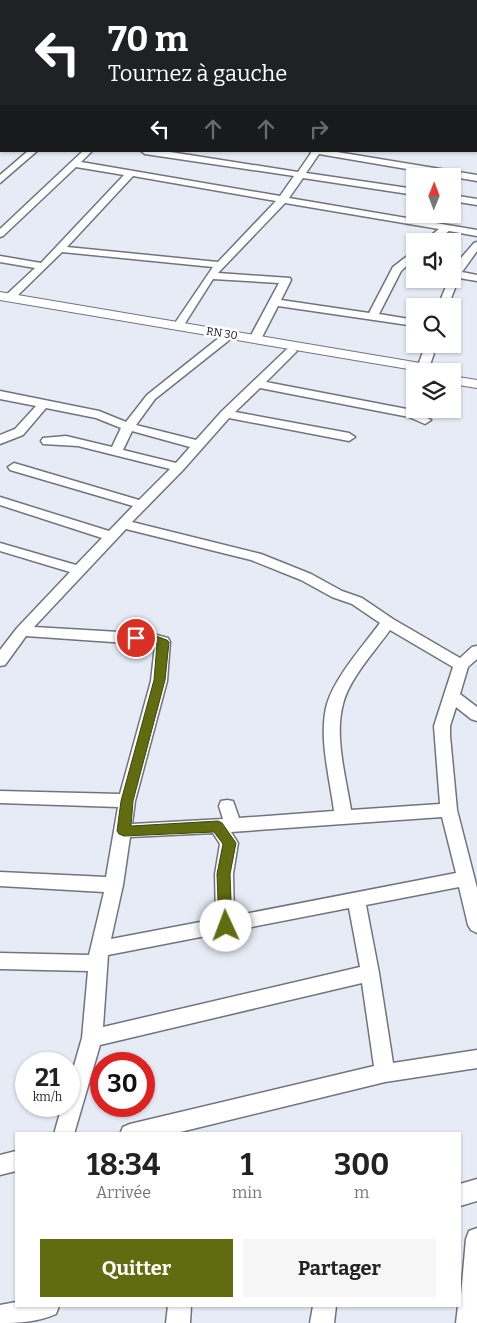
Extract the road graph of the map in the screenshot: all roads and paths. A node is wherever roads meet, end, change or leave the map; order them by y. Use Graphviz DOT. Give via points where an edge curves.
graph roads {
  1 [pos="32,152"];
  2 [pos="87,152"];
  3 [pos="151,152"];
  4 [pos="314,152"];
  5 [pos="321,152"];
  6 [pos="76,164"];
  7 [pos="131,173"];
  8 [pos="300,175"];
  9 [pos="477,178"];
  10 [pos="0,180"];
  11 [pos="406,191"];
  12 [pos="284,199"];
  13 [pos="461,199"];
  14 [pos="477,202"];
  15 [pos="448,227"];
  16 [pos="440,233"];
  17 [pos="477,233"];
  18 [pos="0,234"];
  19 [pos="477,245"];
  20 [pos="59,249"];
  21 [pos="0,259"];
  22 [pos="406,260"];
  23 [pos="461,262"];
  24 [pos="401,264"];
  25 [pos="220,265"];
  26 [pos="406,265"];
  27 [pos="43,266"];
  28 [pos="294,268"];
  29 [pos="461,272"];
  30 [pos="210,276"];
  31 [pos="477,278"];
  32 [pos="286,280"];
  33 [pos="3,298"];
  34 [pos="274,302"];
  35 [pos="372,317"];
  36 [pos="406,323"];
  37 [pos="178,326"];
  38 [pos="256,338"];
  39 [pos="224,339"];
  40 [pos="291,351"];
  41 [pos="406,367"];
  42 [pos="406,368"];
  43 [pos="461,374"];
  44 [pos="477,377"];
  45 [pos="461,381"];
  46 [pos="258,384"];
  47 [pos="477,384"];
  48 [pos="0,395"];
  49 [pos="43,404"];
  50 [pos="226,414"];
  51 [pos="425,420"];
  52 [pos="129,428"];
  53 [pos="349,437"];
  54 [pos="0,440"];
  55 [pos="47,442"];
  56 [pos="199,445"];
  57 [pos="117,450"];
  58 [pos="14,467"];
  59 [pos="178,467"];
  60 [pos="0,502"];
  61 [pos="140,504"];
  62 [pos="124,524"];
  63 [pos="111,536"];
  64 [pos="0,547"];
  65 [pos="79,570"];
  66 [pos="388,622"];
  67 [pos="22,631"];
  68 [pos="477,651"];
  69 [pos="0,661"];
  70 [pos="461,665"];
  71 [pos="452,696"];
  72 [pos="477,715"];
  73 [pos="0,796"];
  74 [pos="127,801"];
  75 [pos="227,806"];
  76 [pos="449,810"];
  77 [pos="343,817"];
  78 [pos="232,825"];
  79 [pos="124,831"];
  80 [pos="0,879"];
  81 [pos="464,879"];
  82 [pos="114,885"];
  83 [pos="356,900"];
  84 [pos="477,925"];
  85 [pos="226,926"];
  86 [pos="98,956"];
  87 [pos="0,961"];
  88 [pos="370,973"];
  89 [pos="92,1038"];
  90 [pos="477,1058"];
  91 [pos="385,1073"];
  92 [pos="65,1132"];
  93 [pos="138,1132"];
  94 [pos="15,1161"];
  95 [pos="0,1165"];
  96 [pos="477,1190"];
  97 [pos="461,1195"];
  98 [pos="477,1239"];
  99 [pos="474,1298"];
  100 [pos="180,1307"];
  101 [pos="325,1307"];
  102 [pos="36,1311"];
  103 [pos="0,1317"];
  104 [pos="178,1323"];
  105 [pos="322,1323"];
  106 [pos="468,1323"];
  1 -- 10 [label="street"];
  2 -- 6 [label="street"];
  3 -- 8 [label="street"];
  4 -- 8 [label="street"];
  5 -- 9 [label="street"];
  6 -- 7 [label="street"];
  6 -- 18 [label="street"];
  7 -- 12 [label="street"];
  7 -- 20 [label="street"];
  8 -- 11 [label="street"];
  8 -- 12 [label="street"];
  12 -- 15 [label="street"];
  12 -- 25 [label="street"];
  13 -- 14 [label="street"];
  15 -- 16 [label="street"];
  15 -- 17 [label="street"];
  19 -- 23 [label="street"];
  20 -- 25 [label="street"];
  20 -- 27 [label="street"];
  21 -- 27 [label="street"];
  22 -- 24 [label="street"];
  24 -- 26 [label="street"];
  24 -- 35 [label="street"];
  25 -- 30 [label="street"];
  27 -- 33 [label="street"];
  28 -- 32 [label="street"];
  29 -- 31 [label="street"];
  30 -- 32 [label="street"];
  30 -- 37 [label="street"];
  32 -- 34 [label="street"];
  33 -- 37 [label="main road, RN 30 / RN 30"];
  33 -- 39 [label="main road, RN 30"];
  34 -- 35 [label="street"];
  34 -- 38 [label="street"];
  35 -- 36 [label="street"];
  37 -- 38 [label="main road, RN 30 / RN 30"];
  38 -- 41 [label="main road, RN 30 / RN 30"];
  39 -- 40 [label="main road, RN 30"];
  39 -- 52 [label="street" via="151,397"];
  40 -- 42 [label="main road, RN 30"];
  40 -- 46 [label="street"];
  43 -- 44 [label="main road"];
  45 -- 47 [label="main road"];
  46 -- 50 [label="street"];
  46 -- 51 [label="street" via="412,414"];
  48 -- 49 [label="street"];
  49 -- 52 [label="street" via="99,415"];
  49 -- 54 [label="street" via="20,432"];
  50 -- 53 [label="street"];
  50 -- 56 [label="street"];
  52 -- 56 [label="street"];
  52 -- 57 [label="street"];
  55 -- 57 [label="street" via="66,440"];
  56 -- 59 [label="street"];
  57 -- 59 [label="street"];
  58 -- 61 [label="street"];
  59 -- 61 [label="street"];
  60 -- 63 [label="street"];
  61 -- 62 [label="street"];
  62 -- 63 [label="street"];
  62 -- 66 [label="street" via="256,557 357,601"];
  63 -- 65 [label="street"];
  64 -- 65 [label="street"];
  65 -- 67 [label="street"];
  66 -- 70 [label="street"];
  66 -- 77 [label="street" via="346,681 335,703 331,729"];
  67 -- 69 [label="street"];
  67 -- 74 [label="street" via="163,642 160,680"];
  68 -- 70 [label="street"];
  70 -- 71 [label="street"];
  71 -- 72 [label="street"];
  71 -- 76 [label="street" via="442,726"];
  73 -- 74 [label="street"];
  74 -- 79 [label="street"];
  75 -- 78 [label="street"];
  76 -- 77 [label="street"];
  76 -- 81 [label="street"];
  77 -- 78 [label="street"];
  78 -- 79 [label="street"];
  78 -- 85 [label="street" via="224,874"];
  79 -- 82 [label="street"];
  80 -- 82 [label="street"];
  81 -- 83 [label="street"];
  81 -- 84 [label="street"];
  82 -- 86 [label="street"];
  83 -- 85 [label="street"];
  83 -- 88 [label="street"];
  85 -- 86 [label="street"];
  86 -- 87 [label="street"];
  86 -- 89 [label="street"];
  88 -- 89 [label="street"];
  88 -- 91 [label="street"];
  89 -- 92 [label="street"];
  90 -- 91 [label="street"];
  91 -- 93 [label="street"];
  94 -- 95 [label="street"];
  96 -- 97 [label="street"];
  98 -- 99 [label="street"];
  99 -- 106 [label="street"];
  100 -- 104 [label="street"];
  101 -- 105 [label="street"];
  102 -- 103 [label="street"];
}
